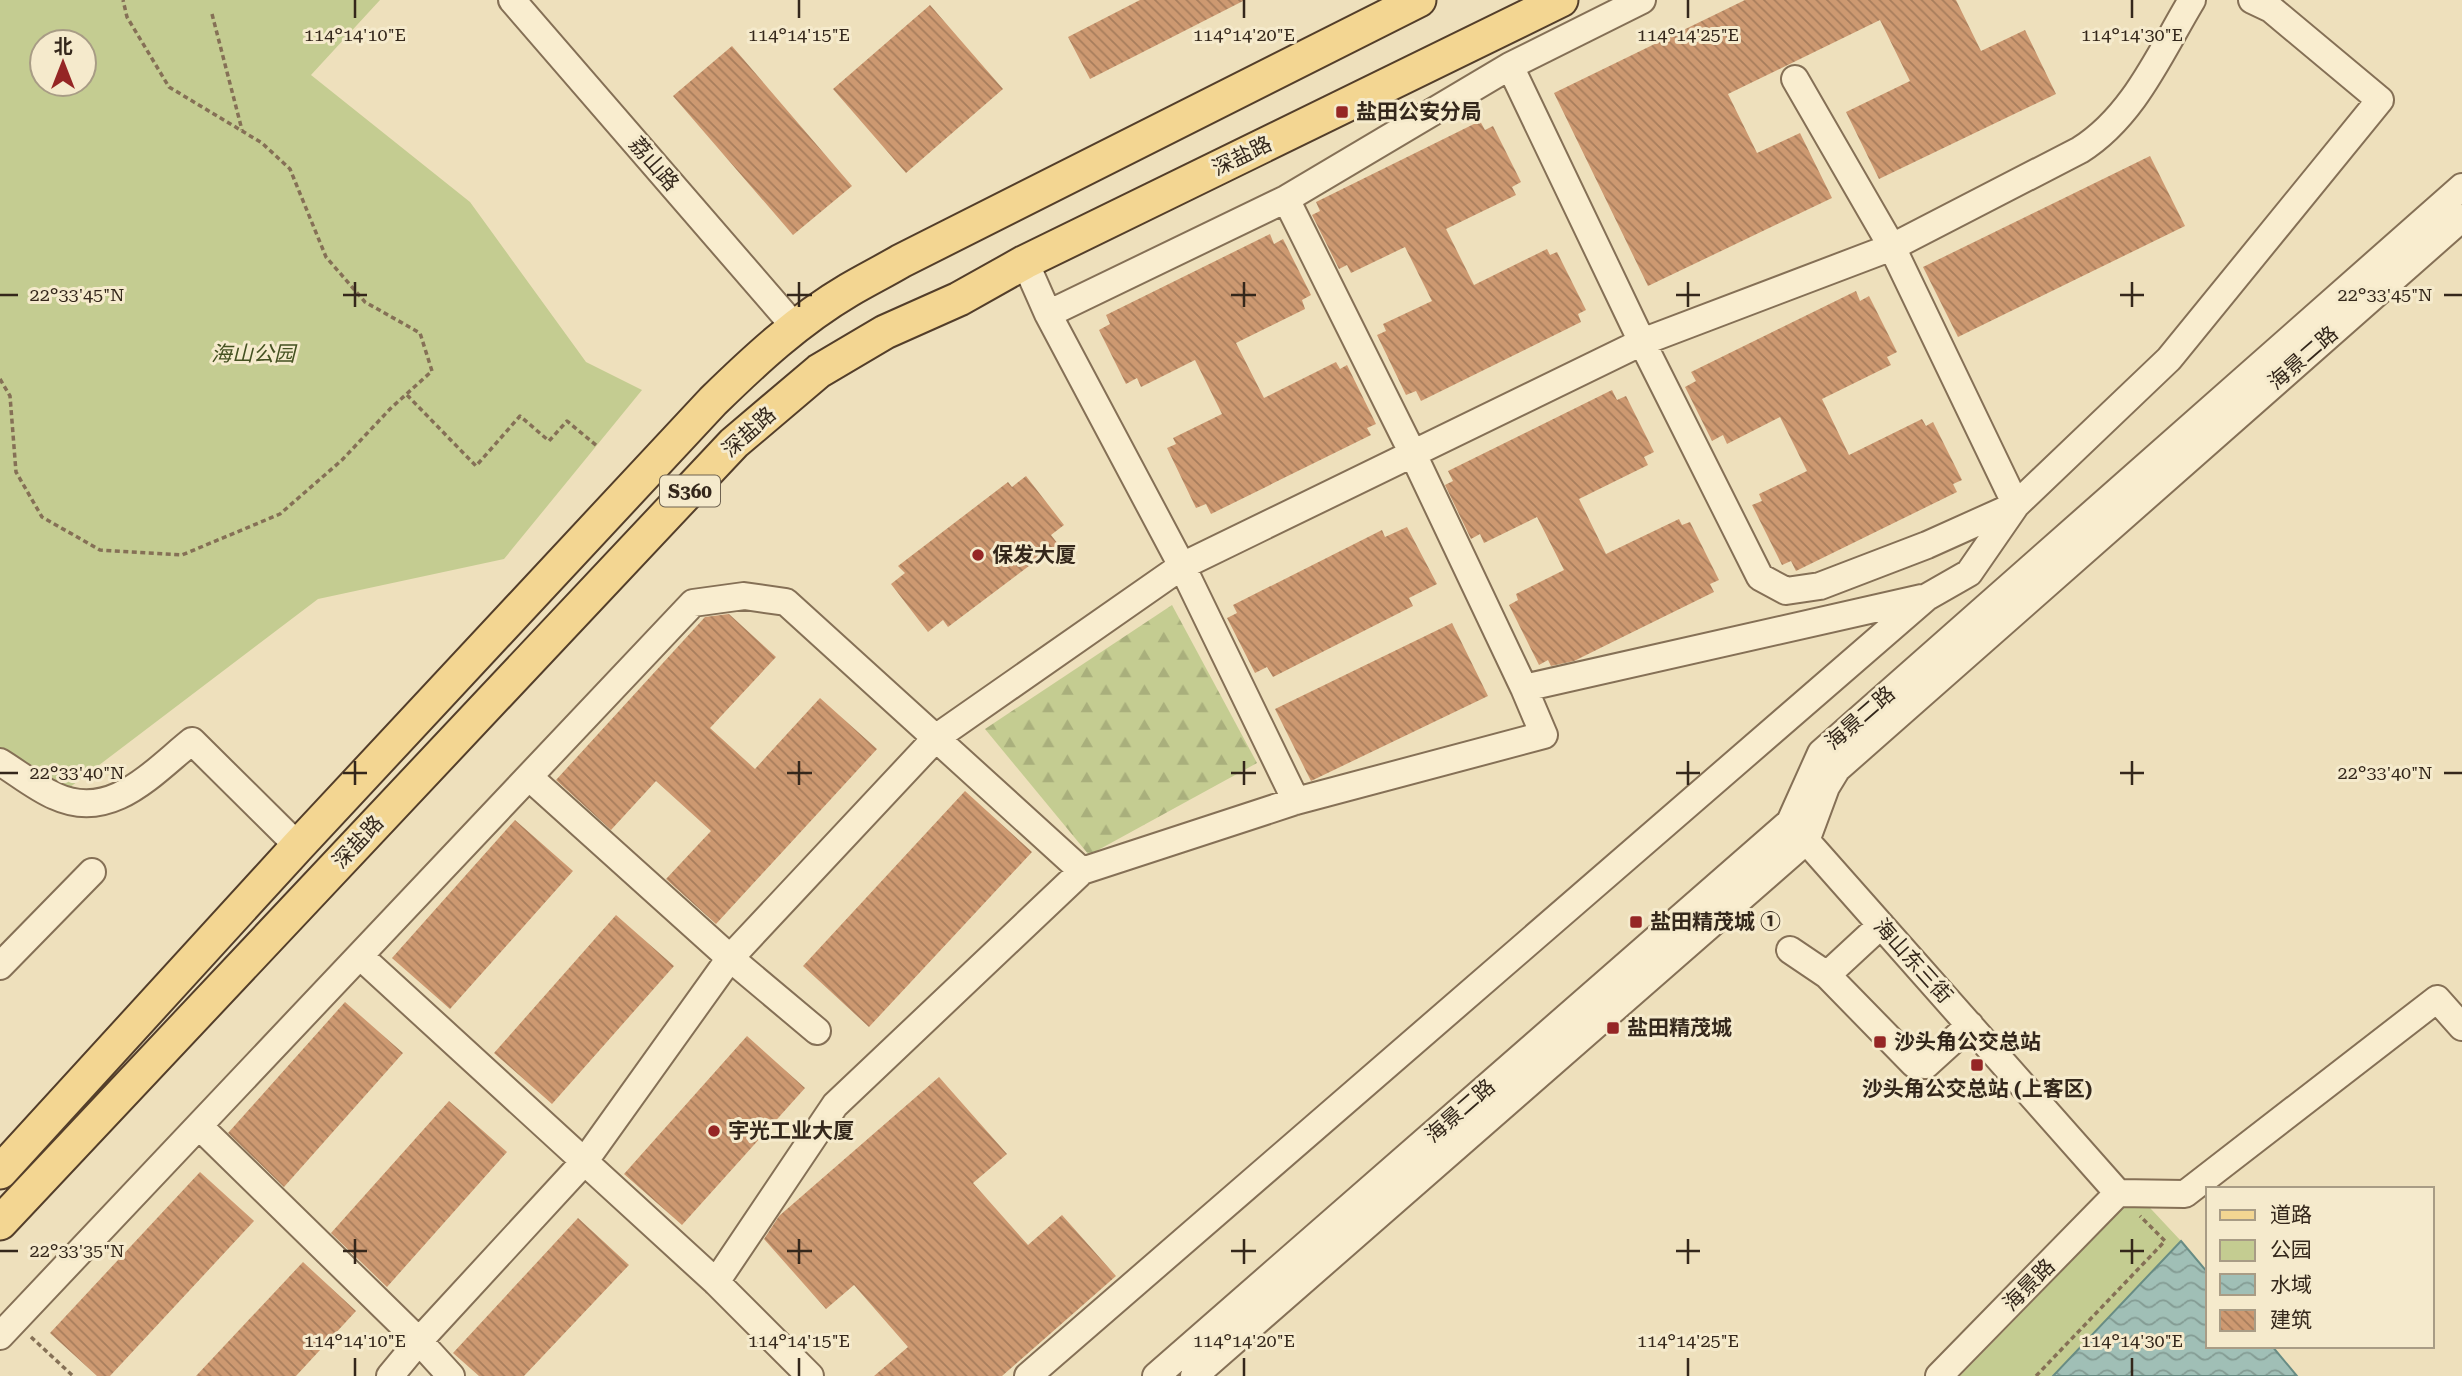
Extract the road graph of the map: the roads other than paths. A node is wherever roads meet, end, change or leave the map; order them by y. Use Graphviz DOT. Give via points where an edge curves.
graph roads {
  1 [pos="512,0"];
  2 [pos="1418,0"];
  3 [pos="1561,0"];
  4 [pos="1642,0"];
  5 [pos="2192,0"];
  6 [pos="2252,0"];
  7 [pos="1510,66"];
  8 [pos="1795,79"];
  9 [pos="2462,187"];
  10 [pos="1286,199"];
  11 [pos="2462,218"];
  12 [pos="1892,247"];
  13 [pos="1025,262"];
  14 [pos="1048,314"];
  15 [pos="795,327"];
  16 [pos="1642,342"];
  17 [pos="1413,454"];
  18 [pos="2016,505"];
  19 [pos="1182,566"];
  20 [pos="1927,597"];
  21 [pos="1524,688"];
  22 [pos="937,737"];
  23 [pos="0,762"];
  24 [pos="529,776"];
  25 [pos="1296,801"];
  26 [pos="1798,831"];
  27 [pos="299,846"];
  28 [pos="1082,871"];
  29 [pos="93,872"];
  30 [pos="1881,925"];
  31 [pos="1790,950"];
  32 [pos="360,956"];
  33 [pos="730,958"];
  34 [pos="0,966"];
  35 [pos="1827,975"];
  36 [pos="1970,1025"];
  37 [pos="2462,1027"];
  38 [pos="817,1031"];
  39 [pos="199,1126"];
  40 [pos="584,1162"];
  41 [pos="0,1171"];
  42 [pos="2119,1193"];
  43 [pos="0,1223"];
  44 [pos="716,1282"];
  45 [pos="7,1329"];
  46 [pos="419,1341"];
  47 [pos="390,1376"];
  48 [pos="451,1376"];
  49 [pos="810,1376"];
  50 [pos="1028,1376"];
  51 [pos="1156,1376"];
  52 [pos="1194,1376"];
  53 [pos="1939,1376"];
  1 -- 15 [label="street, 荔山路"];
  2 -- 15 [label="main road, 深盐路 / S360" via="901,261"];
  3 -- 13 [label="main road, 深盐路 / S360"];
  4 -- 7 [label="street"];
  5 -- 12 [label="street" via="2135,96 2101,137"];
  6 -- 18 [label="street" via="2271,9 2381,100 2169,359"];
  7 -- 10 [label="street"];
  7 -- 16 [label="street"];
  8 -- 12 [label="street"];
  9 -- 26 [label="street, 海景二路" via="1821,753"];
  10 -- 14 [label="street"];
  10 -- 17 [label="street"];
  11 -- 26 [label="street, 海景二路" via="1837,769"];
  12 -- 16 [label="street"];
  12 -- 18 [label="street"];
  13 -- 14 [label="street"];
  13 -- 43 [label="main road, 深盐路 / S360" via="959,299 885,332 819,371 734,443"];
  14 -- 19 [label="street"];
  15 -- 27 [label="main road, 深盐路 / S360" via="713,401"];
  16 -- 17 [label="street"];
  16 -- 18 [label="street" via="1760,577 1786,591 1820,586"];
  17 -- 19 [label="street"];
  17 -- 21 [label="street"];
  18 -- 20 [label="street" via="1969,573"];
  19 -- 22 [label="street"];
  19 -- 25 [label="street"];
  20 -- 21 [label="street"];
  20 -- 50 [label="street"];
  21 -- 25 [label="street" via="1544,735"];
  22 -- 24 [label="street" via="786,602 744,596 693,603"];
  22 -- 28 [label="street"];
  22 -- 33 [label="street"];
  23 -- 27 [label="street" via="57,797 95,805 122,796 192,741"];
  24 -- 32 [label="street"];
  24 -- 33 [label="street"];
  25 -- 28 [label="street"];
  26 -- 30 [label="street, 海山东三街"];
  26 -- 51 [label="street, 海景二路"];
  26 -- 52 [label="street, 海景二路"];
  27 -- 41 [label="main road, 深盐路 / S360"];
  28 -- 44 [label="street" via="835,1105"];
  29 -- 34 [label="street"];
  30 -- 35 [label="street"];
  30 -- 36 [label="street, 海山东三街"];
  31 -- 35 [label="street"];
  32 -- 39 [label="street"];
  32 -- 40 [label="street"];
  33 -- 38 [label="street"];
  33 -- 40 [label="street"];
  35 -- 36 [label="street" via="1914,1065 1926,1065"];
  36 -- 42 [label="street, 海山东三街"];
  37 -- 42 [label="street" via="2437,999 2185,1194"];
  39 -- 45 [label="street"];
  39 -- 46 [label="street"];
  40 -- 44 [label="street"];
  40 -- 46 [label="street"];
  42 -- 53 [label="street, 海景路"];
  44 -- 49 [label="street"];
  46 -- 47 [label="street"];
  46 -- 48 [label="street"];
}
